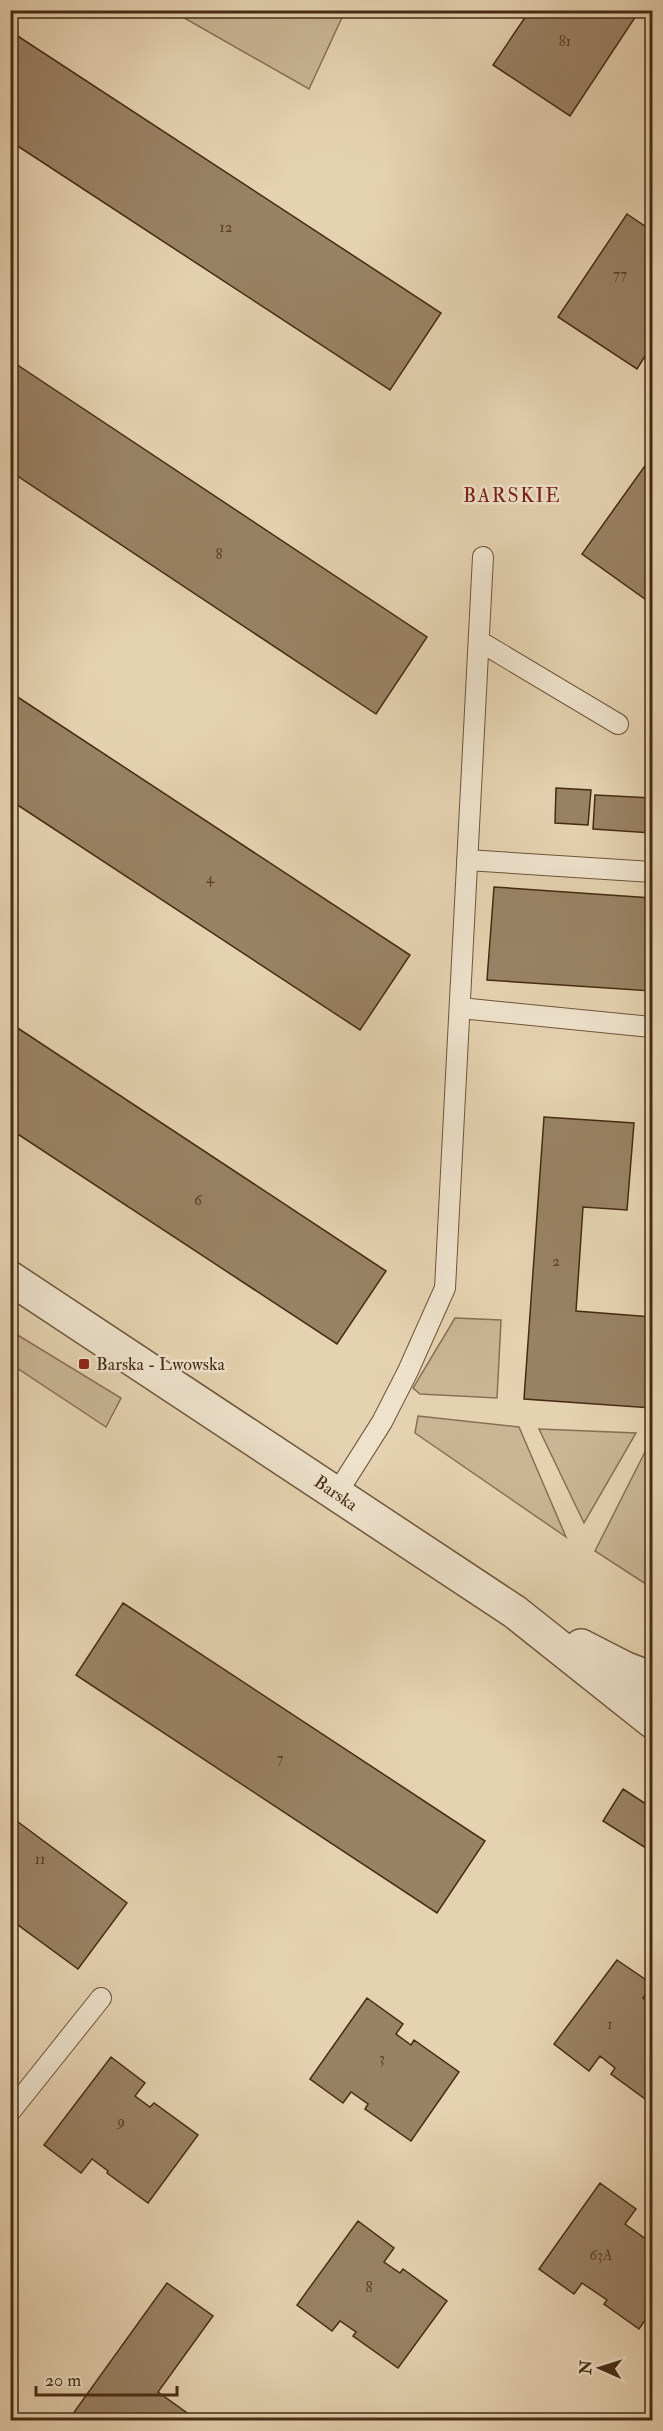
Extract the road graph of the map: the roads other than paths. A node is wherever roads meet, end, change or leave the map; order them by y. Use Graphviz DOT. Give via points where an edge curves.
graph roads {
  1 [pos="483,557"];
  2 [pos="479,640"];
  3 [pos="618,724"];
  4 [pos="467,860"];
  5 [pos="652,872"];
  6 [pos="460,1008"];
  7 [pos="651,1027"];
  8 [pos="10,1278"];
  9 [pos="337,1493"];
  10 [pos="515,1612"];
  11 [pos="652,1679"];
  12 [pos="652,1721"];
  13 [pos="101,1998"];
  14 [pos="10,2112"];
  1 -- 2 [label="lane"];
  2 -- 3 [label="lane"];
  2 -- 4 [label="lane"];
  4 -- 5 [label="lane"];
  4 -- 6 [label="lane"];
  6 -- 7 [label="lane"];
  6 -- 9 [label="lane" via="445,1288 382,1422"];
  8 -- 9 [label="street, Barska"];
  9 -- 10 [label="street, Barska"];
  10 -- 11 [label="street"];
  10 -- 12 [label="street, Barska"];
  13 -- 14 [label="lane"];
}
